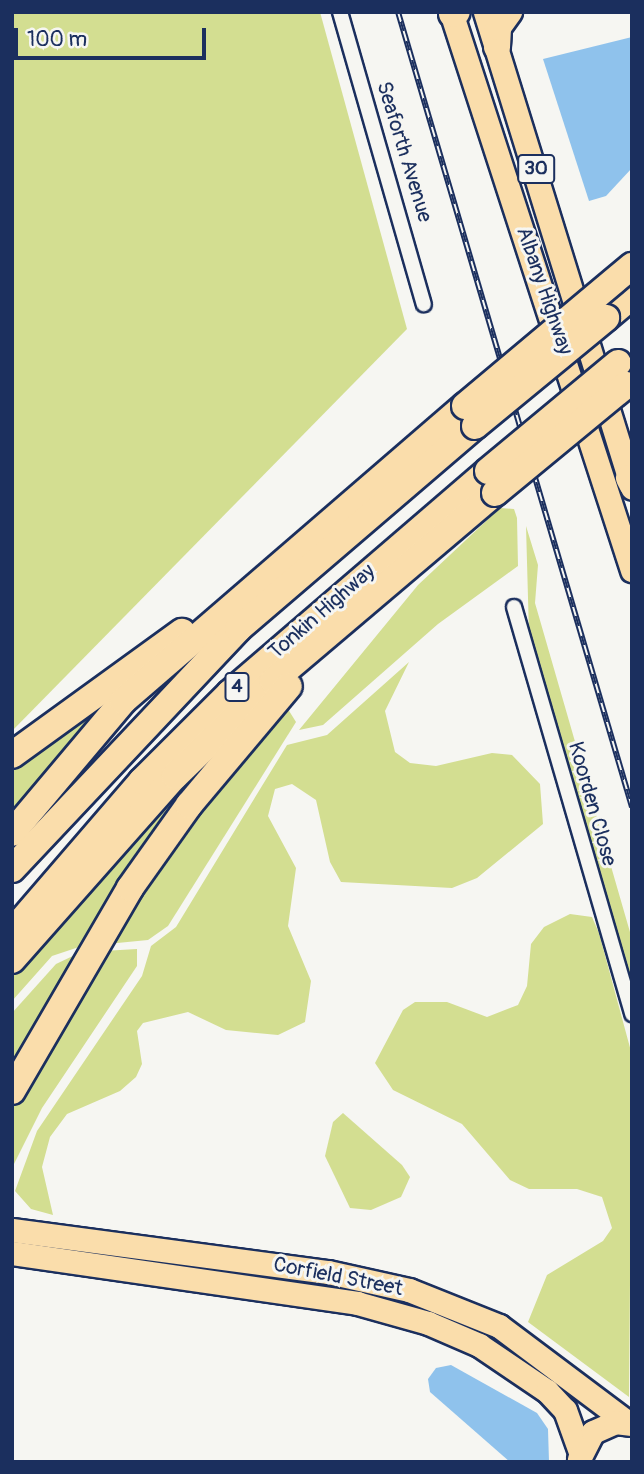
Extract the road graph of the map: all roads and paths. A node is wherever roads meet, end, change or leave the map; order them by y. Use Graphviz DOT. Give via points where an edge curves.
graph roads {
  1 [pos="340,12"];
  2 [pos="485,12"];
  3 [pos="509,12"];
  4 [pos="454,13"];
  5 [pos="496,47"];
  6 [pos="632,266"];
  7 [pos="632,296"];
  8 [pos="424,304"];
  9 [pos="627,370"];
  10 [pos="470,416"];
  11 [pos="491,482"];
  12 [pos="631,484"];
  13 [pos="632,570"];
  14 [pos="398,573"];
  15 [pos="257,583"];
  16 [pos="514,607"];
  17 [pos="12,755"];
  18 [pos="12,833"];
  19 [pos="12,869"];
  20 [pos="12,932"];
  21 [pos="12,960"];
  22 [pos="632,1014"];
  23 [pos="12,1091"];
  24 [pos="12,1230"];
  25 [pos="12,1253"];
  26 [pos="629,1423"];
  27 [pos="580,1457"];
  1 -- 8 [label="street, Seaforth Avenue"];
  2 -- 5 [label="main road, Albany Highway / 30"];
  3 -- 5 [label="highway" via="498,27"];
  4 -- 13 [label="main road, Albany Highway / 30"];
  5 -- 12 [label="main road, Albany Highway / 30"];
  6 -- 10 [label="highway, bridge"];
  7 -- 10 [label="highway, Tonkin Highway / 4, bridge"];
  9 -- 11 [label="highway, Tonkin Highway / 4, bridge"];
  10 -- 15 [label="highway"];
  10 -- 19 [label="highway, Tonkin Highway / 4" via="238,629 102,766"];
  11 -- 14 [label="highway"];
  11 -- 20 [label="highway, Tonkin Highway / 4" via="230,693 142,781"];
  14 -- 21 [label="highway" via="175,776"];
  14 -- 23 [label="highway" via="287,689 189,805 130,888"];
  15 -- 17 [label="highway" via="153,650"];
  15 -- 18 [label="highway" via="123,701"];
  16 -- 22 [label="street, Koorden Close"];
  24 -- 26 [label="main road, Corfield Street" via="314,1270 409,1290 499,1326"];
  25 -- 27 [label="main road, Corfield Street" via="357,1303 439,1327 495,1354 547,1391 570,1419"];
  26 -- 27 [label="main road" via="593,1432"];
}
